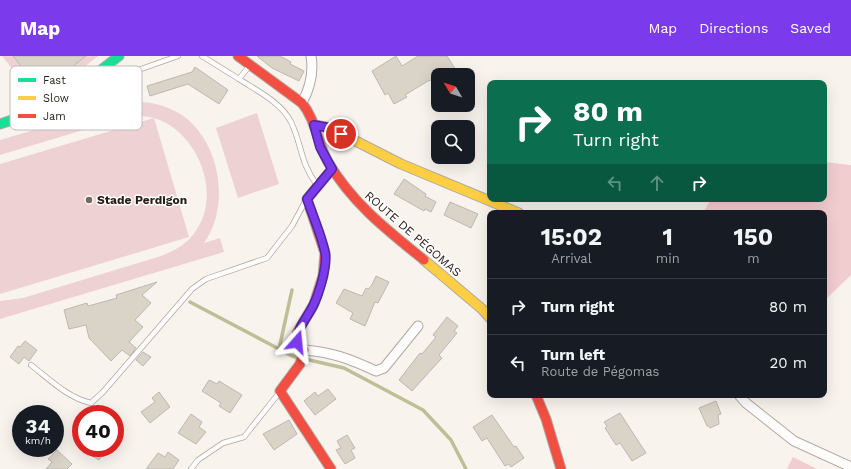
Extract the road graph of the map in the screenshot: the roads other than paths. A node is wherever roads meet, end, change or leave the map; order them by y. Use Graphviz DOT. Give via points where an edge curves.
graph roads {
  1 [pos="119,56"];
  2 [pos="178,56"];
  3 [pos="202,56"];
  4 [pos="238,56"];
  5 [pos="311,56"];
  6 [pos="250,64"];
  7 [pos="106,66"];
  8 [pos="142,69"];
  9 [pos="239,79"];
  10 [pos="302,103"];
  11 [pos="10,120"];
  12 [pos="0,124"];
  13 [pos="314,125"];
  14 [pos="332,169"];
  15 [pos="318,186"];
  16 [pos="307,199"];
  17 [pos="487,200"];
  18 [pos="493,202"];
  19 [pos="512,210"];
  20 [pos="487,315"];
  21 [pos="418,326"];
  22 [pos="303,352"];
  23 [pos="31,365"];
  24 [pos="280,391"];
  25 [pos="537,398"];
  26 [pos="742,398"];
  27 [pos="851,467"];
  28 [pos="192,469"];
  29 [pos="331,469"];
  30 [pos="561,469"];
  1 -- 7 [label="main road"];
  2 -- 8 [label="lane"];
  3 -- 9 [label="lane"];
  4 -- 6 [label="main road, ROUTE DE PÉGOMAS"];
  5 -- 10 [label="street" via="310,87"];
  6 -- 9 [label="lane"];
  6 -- 10 [label="main road, ROUTE DE PÉGOMAS"];
  9 -- 15 [label="lane" via="285,112 292,123 309,175"];
  10 -- 13 [label="main road, ROUTE DE PÉGOMAS" via="310,113"];
  11 -- 12 [label="main road"];
  13 -- 14 [label="main road, ROUTE DE PÉGOMAS" via="320,147"];
  13 -- 17 [label="main road" via="330,128 401,164"];
  14 -- 15 [label="main road"];
  14 -- 20 [label="main road, ROUTE DE PÉGOMAS" via="352,197 373,218"];
  15 -- 16 [label="main road"];
  16 -- 22 [label="main road" via="325,253 323,276 314,304 297,333 297,342"];
  16 -- 23 [label="lane" via="292,226 267,258 206,279 192,289 104,392 91,403 68,394"];
  18 -- 19 [label="main road"];
  21 -- 22 [label="street" via="384,368 376,371 343,356 323,351"];
  22 -- 24 [label="main road" via="300,364"];
  24 -- 28 [label="lane" via="244,438 222,443 198,460"];
  24 -- 29 [label="main road"];
  25 -- 30 [label="main road"];
  26 -- 27 [label="street" via="794,441"];
}
